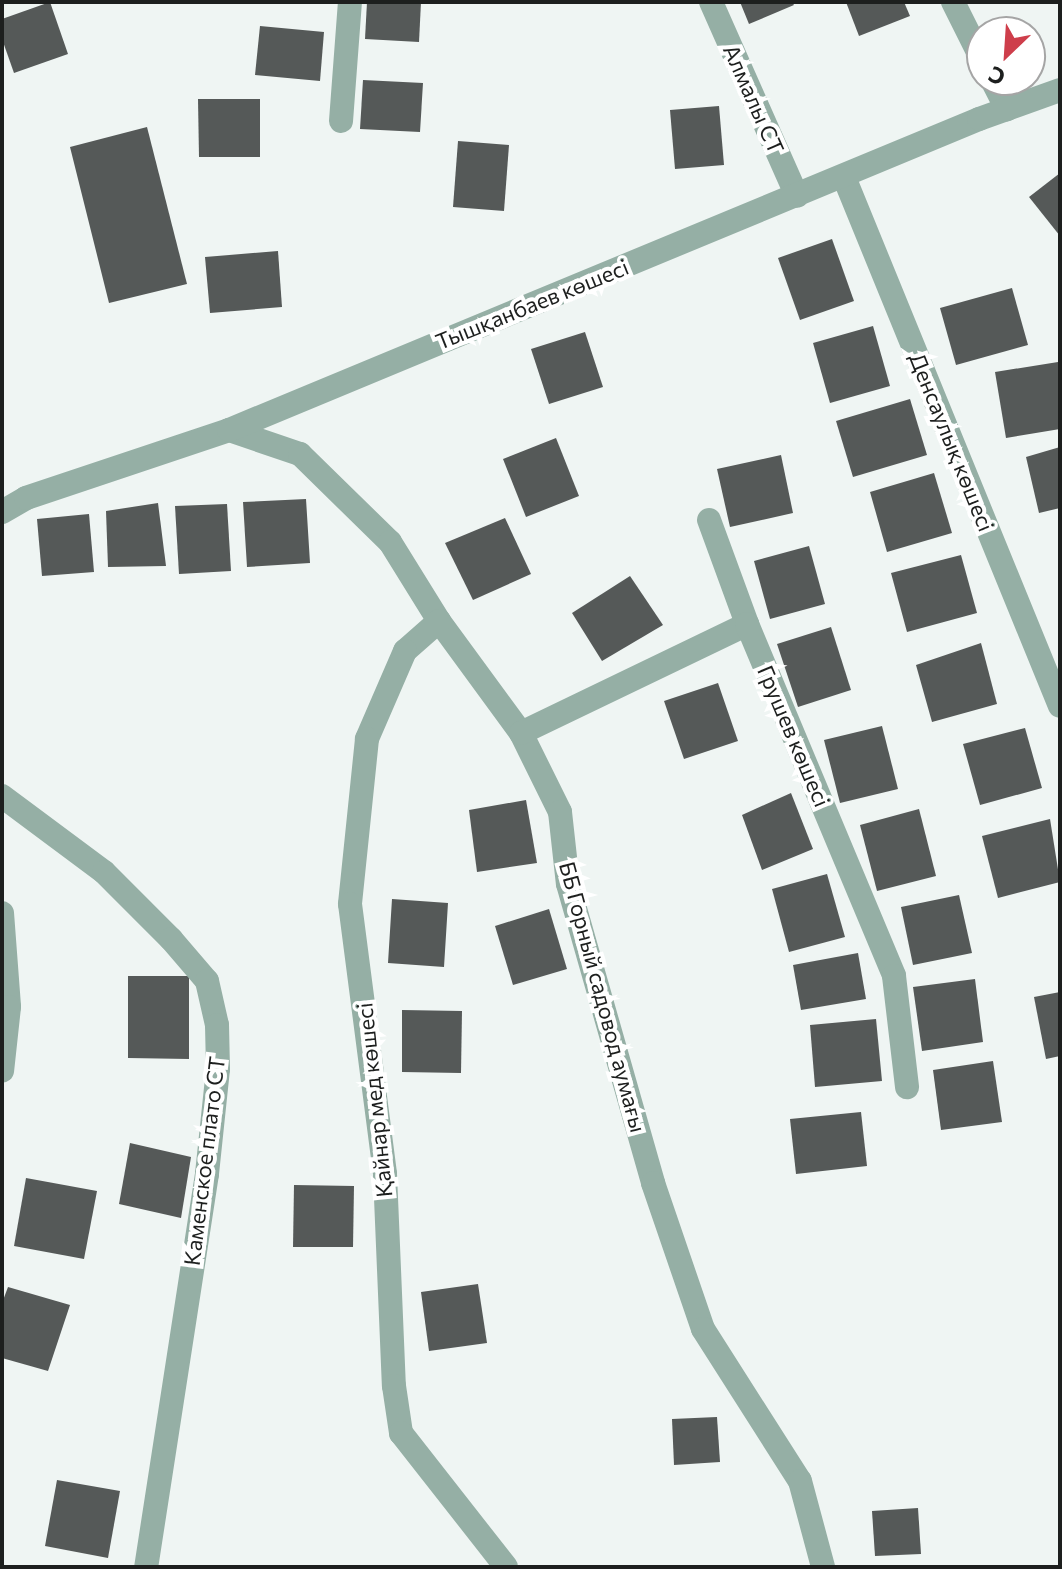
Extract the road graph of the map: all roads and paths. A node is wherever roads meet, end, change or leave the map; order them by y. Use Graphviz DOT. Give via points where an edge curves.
graph roads {
  1 [pos="350,2"];
  2 [pos="711,2"];
  3 [pos="953,2"];
  4 [pos="966,28"];
  5 [pos="1060,90"];
  6 [pos="1000,96"];
  7 [pos="1007,109"];
  8 [pos="341,121"];
  9 [pos="844,177"];
  10 [pos="797,196"];
  11 [pos="229,430"];
  12 [pos="2,512"];
  13 [pos="709,520"];
  14 [pos="439,621"];
  15 [pos="747,624"];
  16 [pos="1060,706"];
  17 [pos="521,733"];
  18 [pos="2,796"];
  19 [pos="2,913"];
  20 [pos="2,1071"];
  21 [pos="907,1087"];
  22 [pos="146,1567"];
  23 [pos="506,1567"];
  24 [pos="823,1567"];
  1 -- 8 [label="street"];
  2 -- 10 [label="street, Алмалы СТ"];
  3 -- 4 [label="street"];
  5 -- 7 [label="street, Тышқанбаев көшесі"];
  6 -- 7 [label="street"];
  7 -- 9 [label="street, Тышқанбаев көшесі"];
  9 -- 10 [label="street, Тышқанбаев көшесі"];
  9 -- 16 [label="street, Денсаулық көшесі"];
  10 -- 11 [label="street, Тышқанбаев көшесі"];
  11 -- 12 [label="street, Тышқанбаев көшесі" via="26,498"];
  11 -- 14 [label="street, ББ Горный садовод аумағы" via="300,454 390,542"];
  13 -- 15 [label="street, Грушев көшесі"];
  14 -- 17 [label="street, ББ Горный садовод аумағы"];
  14 -- 23 [label="street, Қайнар мед көшесі" via="405,651 367,739 350,904 385,1174 394,1386 401,1433"];
  15 -- 17 [label="street"];
  15 -- 21 [label="street, Грушев көшесі" via="894,976"];
  17 -- 24 [label="street, ББ Горный садовод аумағы" via="560,812 568,884 653,1183 703,1329 800,1481"];
  18 -- 22 [label="street, Каменское плато СТ" via="104,872 171,939 207,981 217,1025 207,1174"];
  19 -- 20 [label="street" via="9,1007"];
}
